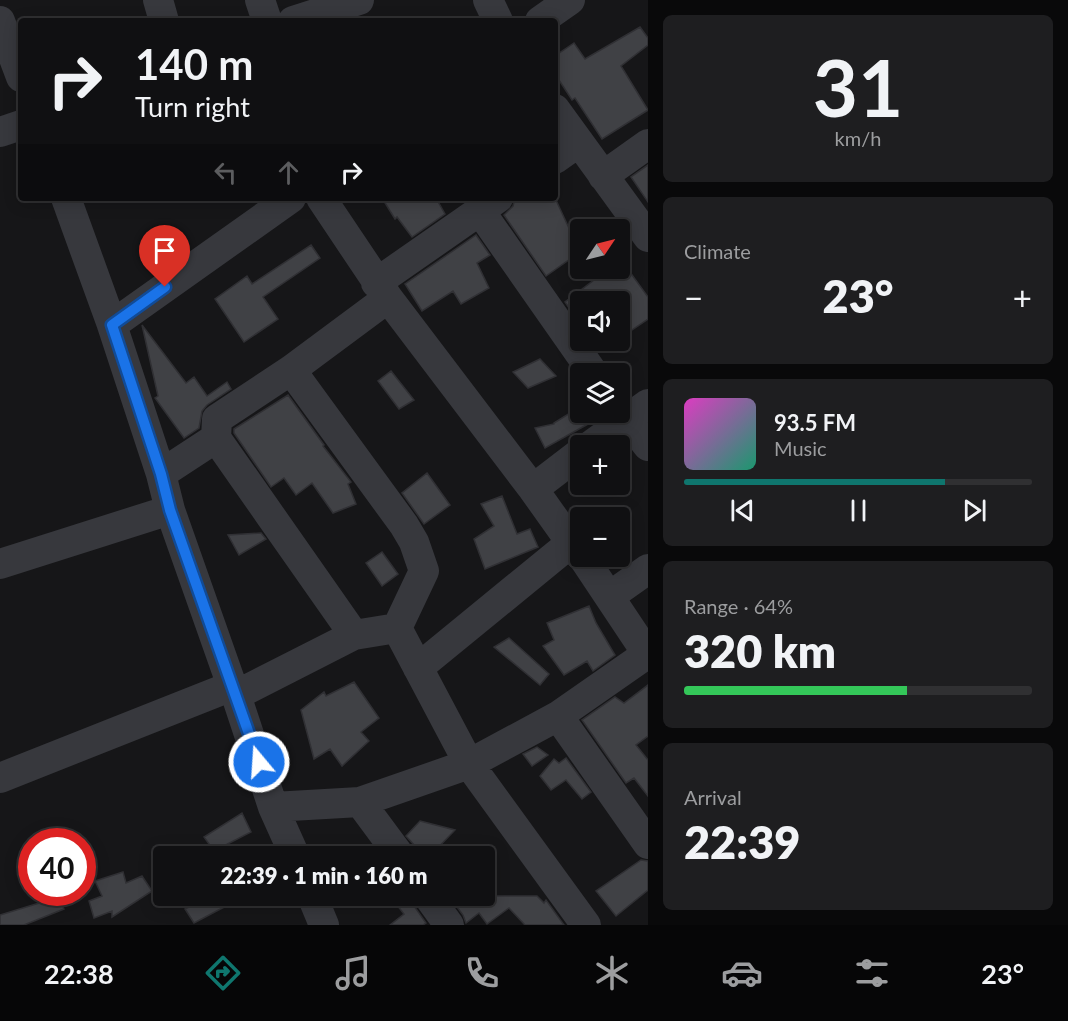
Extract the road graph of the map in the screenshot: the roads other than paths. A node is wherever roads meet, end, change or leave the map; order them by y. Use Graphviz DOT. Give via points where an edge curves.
graph roads {
  1 [pos="158,0"];
  2 [pos="260,0"];
  3 [pos="359,0"];
  4 [pos="488,0"];
  5 [pos="570,0"];
  6 [pos="323,16"];
  7 [pos="163,18"];
  8 [pos="266,18"];
  9 [pos="497,18"];
  10 [pos="544,18"];
  11 [pos="0,21"];
  12 [pos="18,69"];
  13 [pos="558,120"];
  14 [pos="18,126"];
  15 [pos="0,132"];
  16 [pos="648,144"];
  17 [pos="567,151"];
  18 [pos="603,176"];
  19 [pos="67,201"];
  20 [pos="287,201"];
  21 [pos="323,201"];
  22 [pos="489,205"];
  23 [pos="648,237"];
  24 [pos="382,291"];
  25 [pos="112,325"];
  26 [pos="587,363"];
  27 [pos="291,370"];
  28 [pos="631,411"];
  29 [pos="603,435"];
  30 [pos="216,438"];
  31 [pos="648,446"];
  32 [pos="570,461"];
  33 [pos="161,474"];
  34 [pos="533,489"];
  35 [pos="170,510"];
  36 [pos="570,540"];
  37 [pos="570,557"];
  38 [pos="0,564"];
  39 [pos="589,567"];
  40 [pos="648,569"];
  41 [pos="610,596"];
  42 [pos="396,628"];
  43 [pos="354,635"];
  44 [pos="648,655"];
  45 [pos="418,668"];
  46 [pos="234,690"];
  47 [pos="558,716"];
  48 [pos="470,764"];
  49 [pos="0,778"];
  50 [pos="360,802"];
  51 [pos="273,807"];
  52 [pos="648,844"];
  53 [pos="291,846"];
  54 [pos="392,846"];
  55 [pos="316,906"];
  56 [pos="435,906"];
  57 [pos="324,925"];
  58 [pos="449,925"];
  59 [pos="586,925"];
  1 -- 7 [label="street"];
  2 -- 8 [label="street"];
  3 -- 6 [label="street"];
  4 -- 9 [label="street"];
  5 -- 10 [label="street"];
  11 -- 12 [label="street"];
  13 -- 17 [label="street"];
  14 -- 15 [label="street"];
  16 -- 18 [label="street"];
  17 -- 18 [label="street"];
  18 -- 23 [label="street"];
  19 -- 25 [label="street"];
  20 -- 25 [label="street"];
  21 -- 24 [label="street"];
  22 -- 24 [label="street"];
  22 -- 26 [label="street"];
  24 -- 27 [label="street"];
  24 -- 34 [label="street"];
  25 -- 33 [label="street"];
  27 -- 30 [label="street" via="217,419"];
  27 -- 42 [label="street" via="404,525 417,550 424,570"];
  28 -- 29 [label="street"];
  28 -- 31 [label="street"];
  30 -- 33 [label="street"];
  30 -- 43 [label="street"];
  32 -- 34 [label="street"];
  33 -- 35 [label="street"];
  34 -- 36 [label="street"];
  35 -- 38 [label="street"];
  35 -- 46 [label="street"];
  37 -- 45 [label="street"];
  39 -- 41 [label="street"];
  40 -- 41 [label="street"];
  41 -- 44 [label="street"];
  42 -- 43 [label="street"];
  42 -- 45 [label="street"];
  43 -- 46 [label="street"];
  44 -- 47 [label="street"];
  45 -- 48 [label="street"];
  46 -- 49 [label="street"];
  46 -- 51 [label="street"];
  47 -- 48 [label="street"];
  47 -- 52 [label="street"];
  48 -- 50 [label="street"];
  48 -- 59 [label="street"];
  50 -- 51 [label="street"];
  50 -- 54 [label="street"];
  51 -- 53 [label="street"];
  55 -- 57 [label="street"];
  56 -- 58 [label="street"];
}
